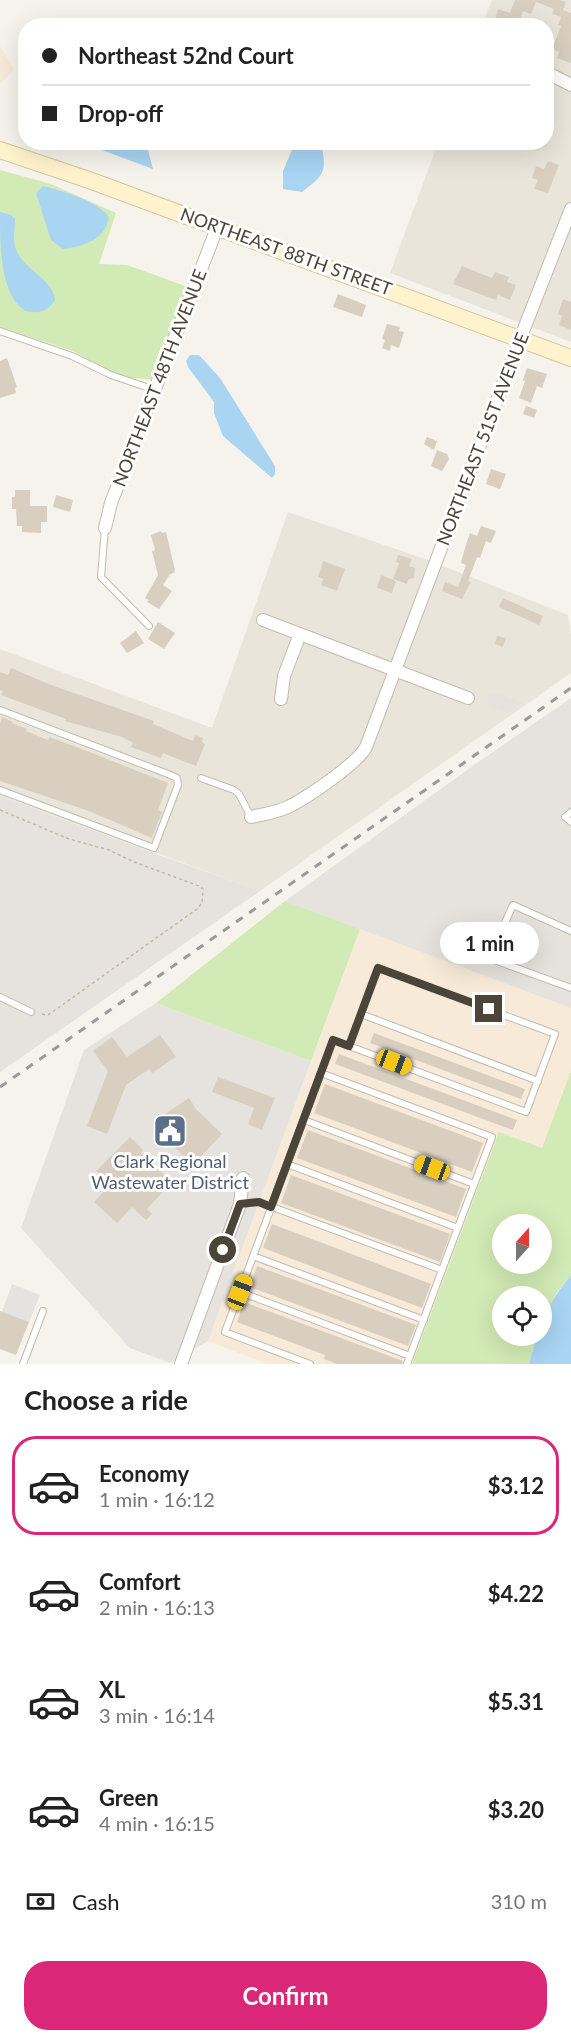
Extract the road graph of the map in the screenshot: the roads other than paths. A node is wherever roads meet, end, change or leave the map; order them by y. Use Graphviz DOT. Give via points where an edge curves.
graph roads {
  1 [pos="554,76"];
  2 [pos="571,85"];
  3 [pos="0,150"];
  4 [pos="571,209"];
  5 [pos="217,228"];
  6 [pos="0,331"];
  7 [pos="520,339"];
  8 [pos="571,358"];
  9 [pos="155,390"];
  10 [pos="105,528"];
  11 [pos="262,620"];
  12 [pos="149,626"];
  13 [pos="300,634"];
  14 [pos="395,670"];
  15 [pos="468,698"];
  16 [pos="281,699"];
  17 [pos="0,710"];
  18 [pos="201,778"];
  19 [pos="0,790"];
  20 [pos="571,812"];
  21 [pos="251,817"];
  22 [pos="571,822"];
  23 [pos="571,931"];
  24 [pos="571,988"];
  25 [pos="0,997"];
  26 [pos="32,1012"];
  27 [pos="361,1014"];
  28 [pos="349,1046"];
  29 [pos="321,1073"];
  30 [pos="538,1080"];
  31 [pos="303,1120"];
  32 [pos="287,1164"];
  33 [pos="243,1178"];
  34 [pos="474,1184"];
  35 [pos="240,1204"];
  36 [pos="271,1207"];
  37 [pos="458,1228"];
  38 [pos="253,1256"];
  39 [pos="442,1270"];
  40 [pos="240,1292"];
  41 [pos="43,1311"];
  42 [pos="424,1320"];
  43 [pos="410,1356"];
  44 [pos="23,1364"];
  45 [pos="181,1364"];
  46 [pos="310,1364"];
  47 [pos="407,1364"];
  1 -- 2 [label="street"];
  3 -- 5 [label="main road, NORTHEAST 88TH STREET"];
  4 -- 7 [label="street, NORTHEAST 51ST AVENUE"];
  5 -- 7 [label="main road, NORTHEAST 88TH STREET"];
  5 -- 9 [label="street, NORTHEAST 48TH AVENUE"];
  6 -- 9 [label="lane"];
  7 -- 8 [label="main road, NORTHEAST 88TH STREET"];
  7 -- 14 [label="street, NORTHEAST 51ST AVENUE"];
  9 -- 10 [label="street, NORTHEAST 48TH AVENUE"];
  10 -- 12 [label="lane" via="101,577"];
  11 -- 13 [label="street"];
  13 -- 14 [label="street"];
  13 -- 16 [label="street" via="284,676"];
  14 -- 15 [label="street"];
  14 -- 21 [label="street, NORTHEAST 51ST AVENUE" via="359,758 291,806"];
  17 -- 19 [label="lane" via="168,774 177,778 178,785 154,848"];
  18 -- 21 [label="lane" via="234,790"];
  20 -- 22 [label="lane" via="565,817"];
  23 -- 24 [label="lane" via="513,905 489,958"];
  25 -- 26 [label="lane"];
  27 -- 28 [label="lane"];
  27 -- 30 [label="lane"];
  27 -- 30 [label="lane" via="378,968 555,1034"];
  28 -- 29 [label="lane" via="333,1040"];
  28 -- 30 [label="lane" via="526,1112"];
  29 -- 31 [label="lane"];
  29 -- 34 [label="lane" via="492,1137"];
  31 -- 32 [label="lane"];
  31 -- 34 [label="lane"];
  32 -- 36 [label="lane"];
  32 -- 37 [label="lane"];
  33 -- 35 [label="street"];
  34 -- 37 [label="lane"];
  35 -- 36 [label="lane" via="259,1202"];
  35 -- 45 [label="street"];
  36 -- 38 [label="lane"];
  36 -- 39 [label="lane"];
  37 -- 39 [label="lane"];
  38 -- 40 [label="lane"];
  38 -- 42 [label="lane"];
  39 -- 42 [label="lane"];
  40 -- 43 [label="lane"];
  40 -- 46 [label="lane" via="225,1332"];
  41 -- 44 [label="lane"];
  42 -- 43 [label="lane"];
  43 -- 47 [label="lane"];
}
